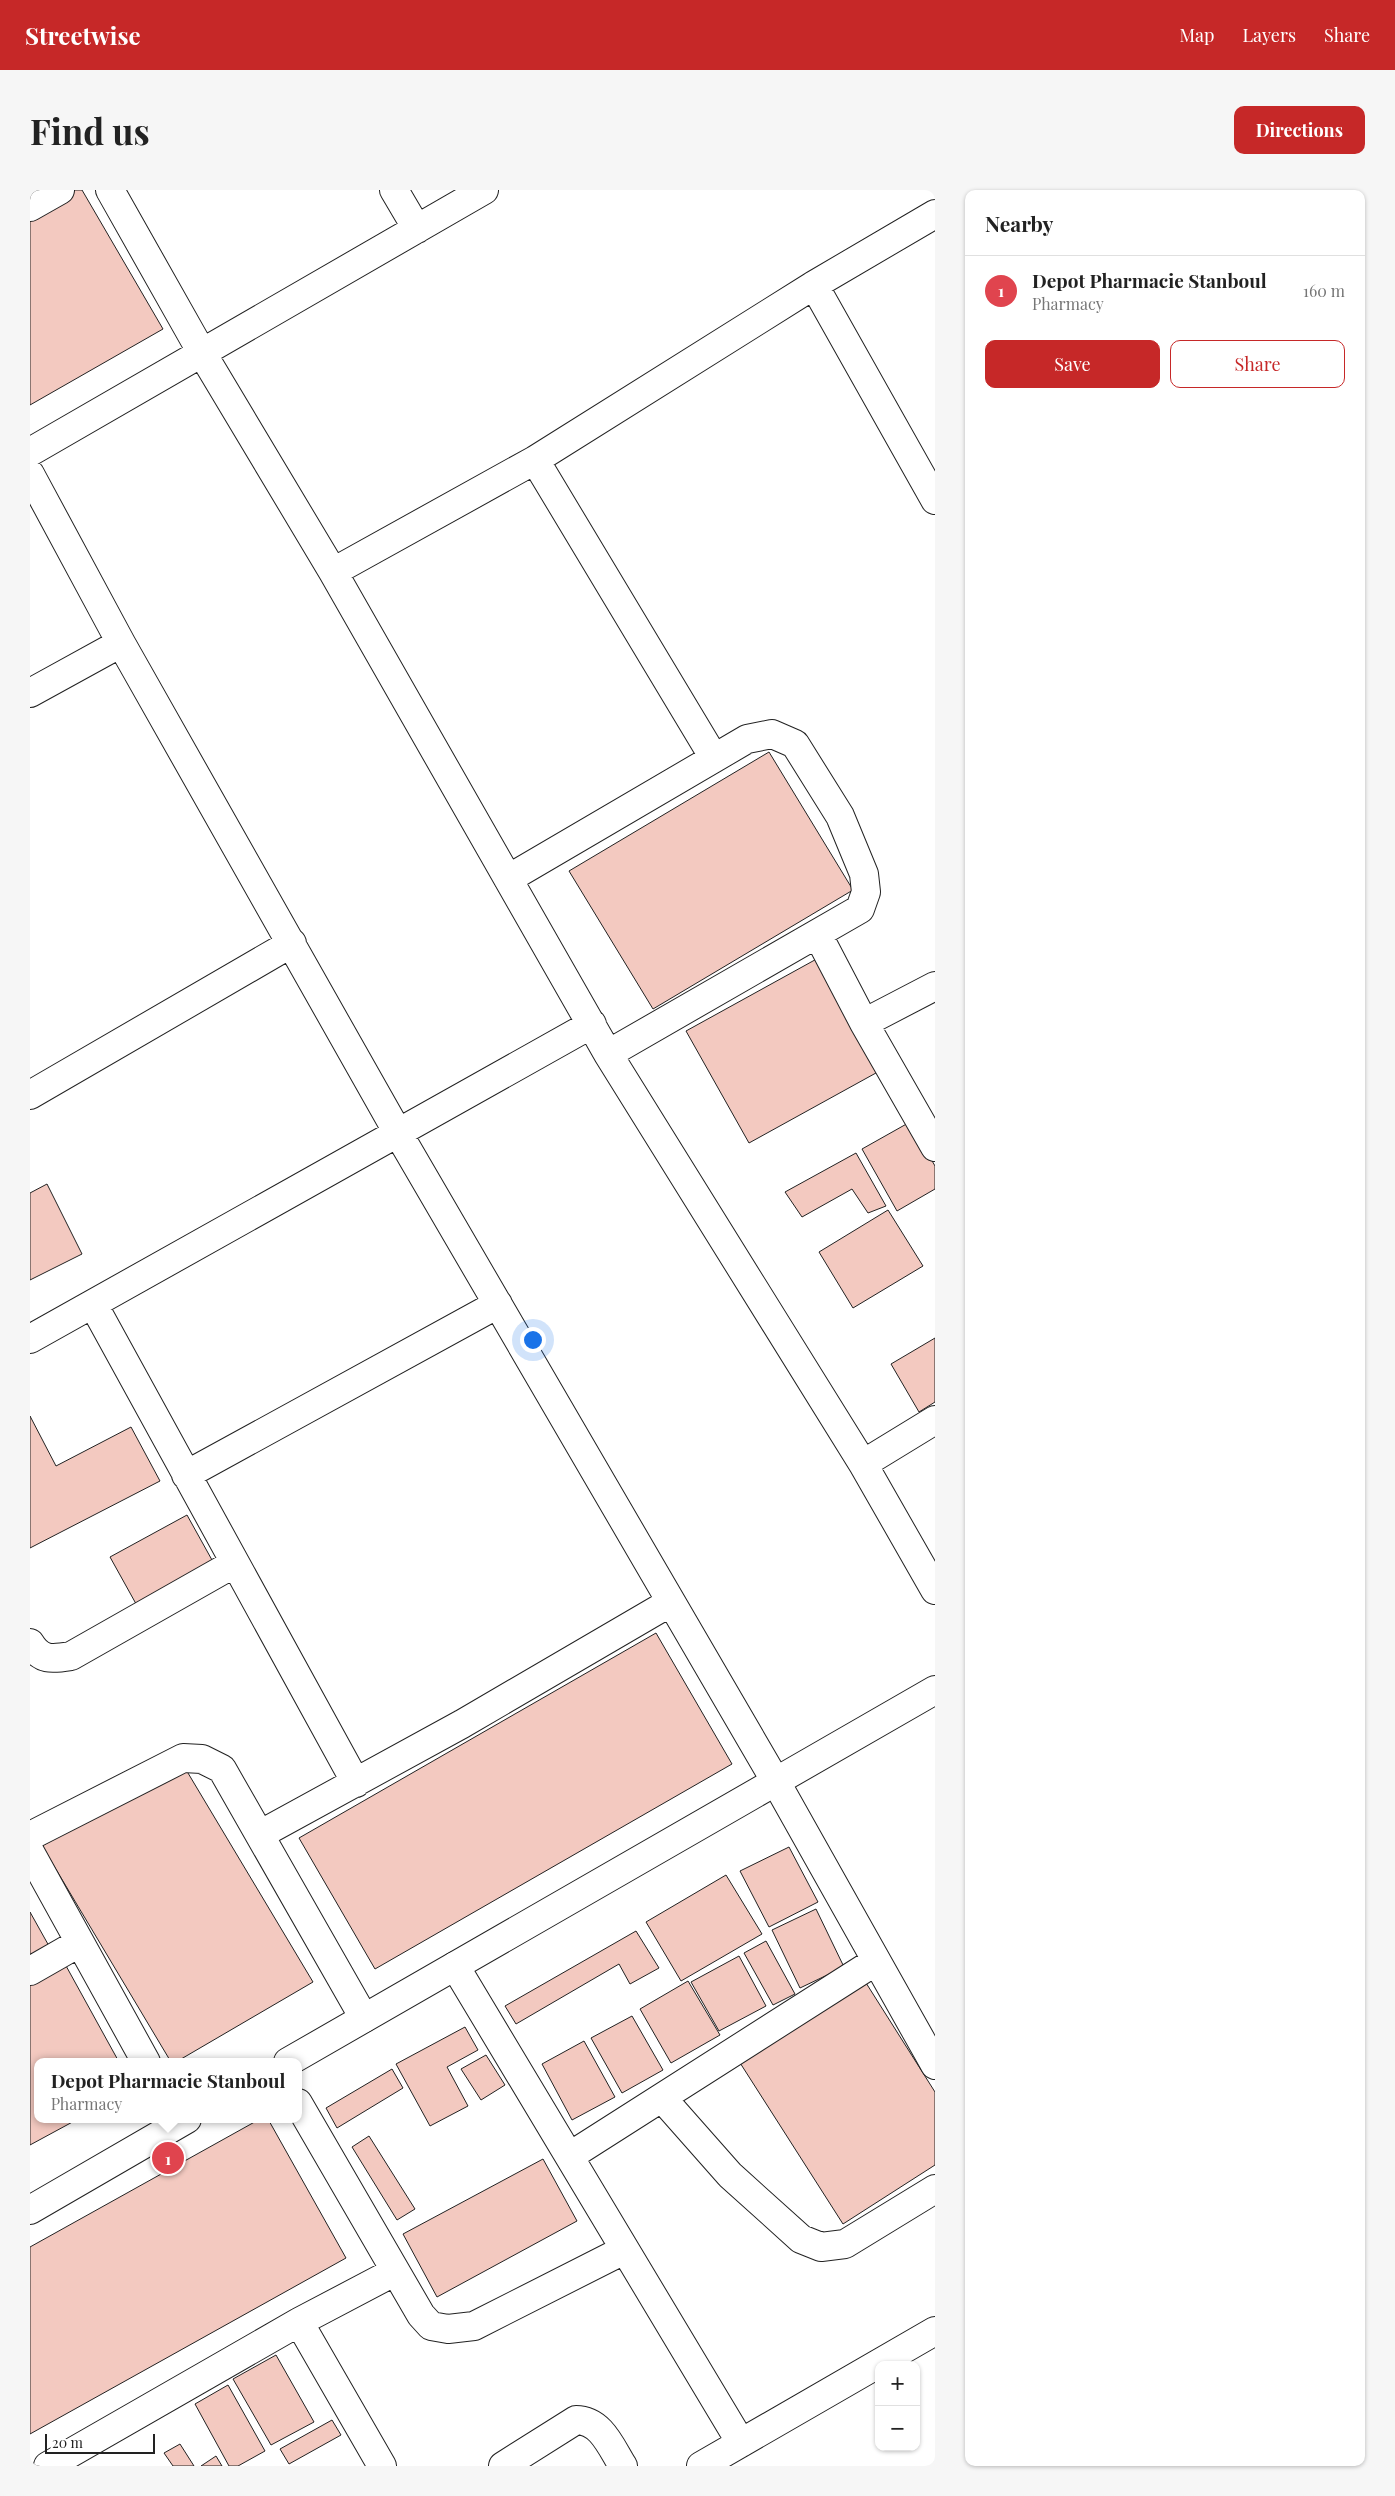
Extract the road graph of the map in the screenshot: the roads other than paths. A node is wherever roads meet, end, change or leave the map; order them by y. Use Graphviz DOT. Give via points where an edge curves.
graph roads {
  1 [pos="60,190"];
  2 [pos="110,190"];
  3 [pos="394,190"];
  4 [pos="484,190"];
  5 [pos="30,207"];
  6 [pos="935,214"];
  7 [pos="417,229"];
  8 [pos="814,285"];
  9 [pos="202,353"];
  10 [pos="30,452"];
  11 [pos="535,460"];
  12 [pos="30,474"];
  13 [pos="935,500"];
  14 [pos="333,572"];
  15 [pos="121,643"];
  16 [pos="30,693"];
  17 [pos="714,758"];
  18 [pos="508,879"];
  19 [pos="818,935"];
  20 [pos="292,943"];
  21 [pos="935,986"];
  22 [pos="864,1023"];
  23 [pos="592,1024"];
  24 [pos="608,1054"];
  25 [pos="30,1095"];
  26 [pos="398,1133"];
  27 [pos="935,1147"];
  28 [pos="93,1304"];
  29 [pos="498,1304"];
  30 [pos="30,1339"];
  31 [pos="935,1420"];
  32 [pos="863,1464"];
  33 [pos="186,1475"];
  34 [pos="235,1563"];
  35 [pos="935,1590"];
  36 [pos="670,1602"];
  37 [pos="30,1643"];
  38 [pos="935,1690"];
  39 [pos="356,1782"];
  40 [pos="776,1782"];
  41 [pos="261,1834"];
  42 [pos="30,1836"];
  43 [pos="33,1866"];
  44 [pos="79,1943"];
  45 [pos="876,1961"];
  46 [pos="455,1966"];
  47 [pos="30,1971"];
  48 [pos="364,2018"];
  49 [pos="144,2058"];
  50 [pos="295,2058"];
  51 [pos="935,2065"];
  52 [pos="662,2098"];
  53 [pos="302,2110"];
  54 [pos="177,2123"];
  55 [pos="570,2156"];
  56 [pos="935,2189"];
  57 [pos="30,2210"];
  58 [pos="624,2250"];
  59 [pos="394,2272"];
  60 [pos="299,2322"];
  61 [pos="935,2331"];
  62 [pos="741,2443"];
  63 [pos="48,2466"];
  64 [pos="382,2466"];
  65 [pos="503,2466"];
  66 [pos="623,2466"];
  67 [pos="701,2466"];
  1 -- 5 [label="street"];
  2 -- 9 [label="street"];
  3 -- 7 [label="street"];
  4 -- 7 [label="street"];
  6 -- 8 [label="street"];
  7 -- 9 [label="street"];
  8 -- 11 [label="street"];
  8 -- 13 [label="street"];
  9 -- 10 [label="street"];
  9 -- 14 [label="street"];
  11 -- 14 [label="street"];
  11 -- 17 [label="street"];
  12 -- 15 [label="street"];
  14 -- 18 [label="street"];
  15 -- 16 [label="street"];
  15 -- 20 [label="street"];
  17 -- 18 [label="street"];
  17 -- 19 [label="street" via="747,739 772,734 795,744 840,816 864,874 866,892 860,909"];
  18 -- 23 [label="street"];
  19 -- 22 [label="street"];
  19 -- 24 [label="street"];
  20 -- 25 [label="street"];
  20 -- 26 [label="street"];
  21 -- 22 [label="street"];
  22 -- 27 [label="street"];
  23 -- 24 [label="street"];
  23 -- 26 [label="street"];
  24 -- 32 [label="street"];
  26 -- 28 [label="street"];
  26 -- 29 [label="street"];
  28 -- 30 [label="street"];
  28 -- 33 [label="street"];
  29 -- 33 [label="street"];
  29 -- 36 [label="street"];
  31 -- 32 [label="street"];
  32 -- 35 [label="street"];
  33 -- 34 [label="street"];
  34 -- 37 [label="street" via="71,1656 50,1659 35,1651"];
  34 -- 39 [label="street"];
  36 -- 39 [label="street"];
  36 -- 40 [label="street"];
  38 -- 40 [label="street"];
  39 -- 41 [label="street"];
  40 -- 45 [label="street"];
  40 -- 46 [label="street"];
  41 -- 42 [label="street" via="222,1769 202,1759 183,1758"];
  41 -- 48 [label="street"];
  43 -- 44 [label="street"];
  44 -- 47 [label="street"];
  44 -- 49 [label="street"];
  45 -- 51 [label="street"];
  45 -- 52 [label="street"];
  46 -- 48 [label="street"];
  46 -- 55 [label="street"];
  48 -- 50 [label="street"];
  52 -- 55 [label="street"];
  52 -- 56 [label="street" via="730,2175 801,2239 821,2247 844,2244"];
  53 -- 59 [label="street"];
  54 -- 57 [label="street"];
  55 -- 58 [label="street"];
  58 -- 59 [label="street" via="474,2326 448,2329 431,2326"];
  58 -- 62 [label="street"];
  59 -- 60 [label="street"];
  60 -- 63 [label="street"];
  60 -- 64 [label="street"];
  61 -- 62 [label="street"];
  62 -- 67 [label="street"];
  65 -- 66 [label="street" via="576,2420 587,2420 598,2428"];
}
